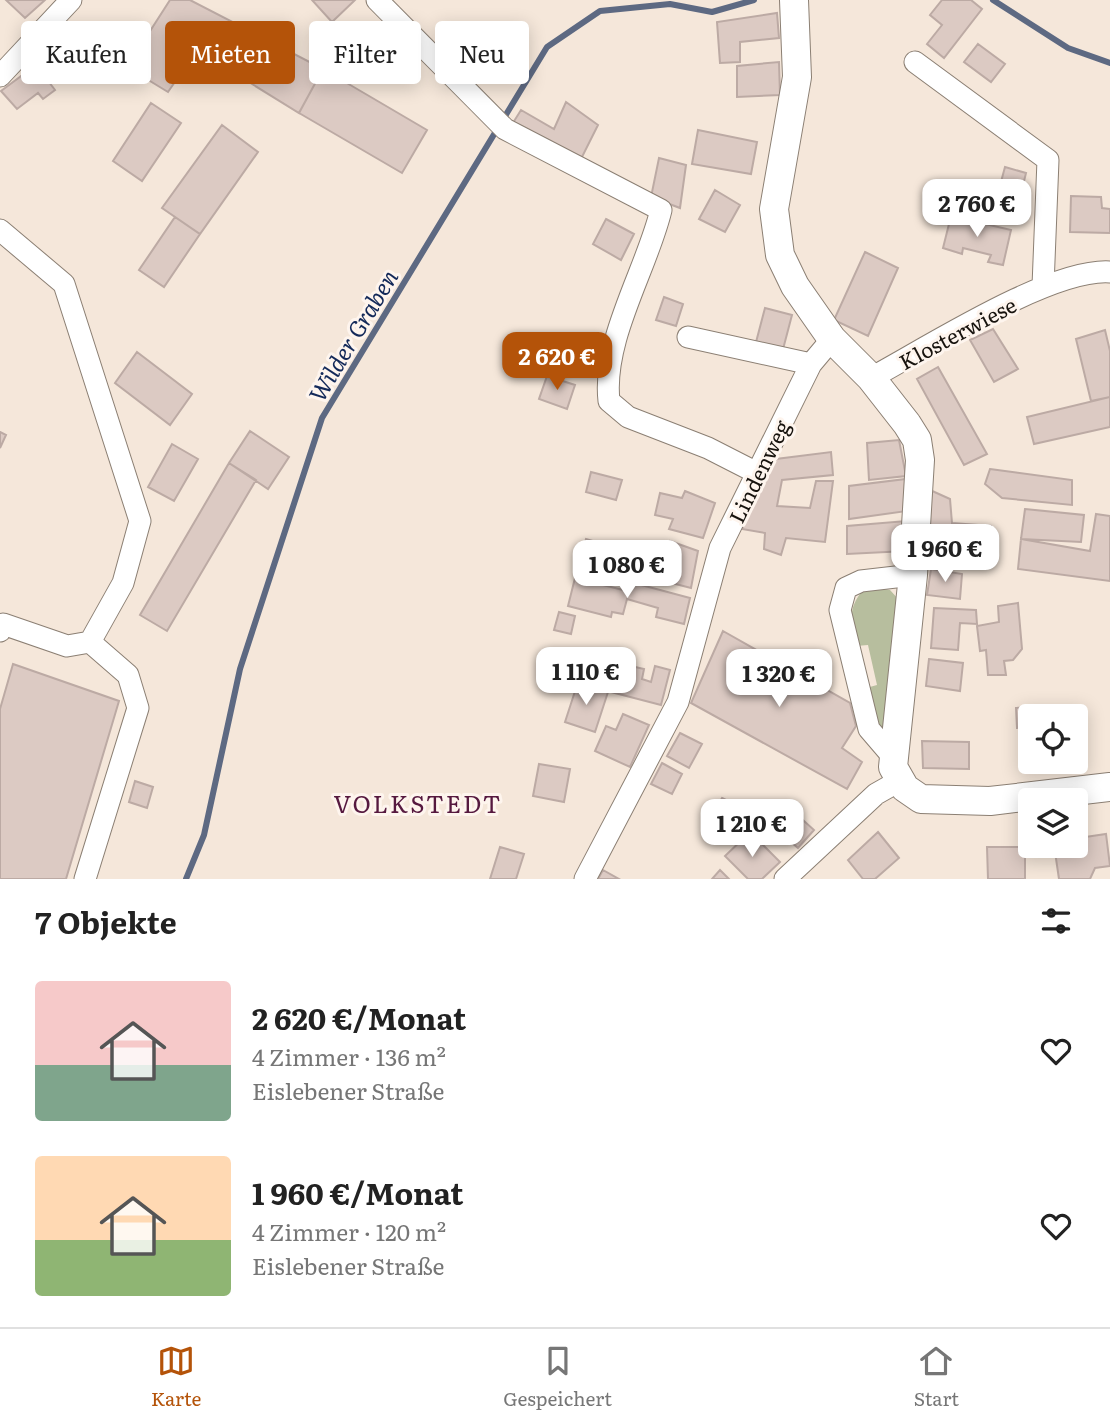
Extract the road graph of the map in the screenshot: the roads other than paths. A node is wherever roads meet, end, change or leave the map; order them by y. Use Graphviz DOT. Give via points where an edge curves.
graph roads {
  1 [pos="72,0"];
  2 [pos="377,0"];
  3 [pos="794,1"];
  4 [pos="915,62"];
  5 [pos="0,76"];
  6 [pos="0,230"];
  7 [pos="1110,272"];
  8 [pos="1042,286"];
  9 [pos="688,337"];
  10 [pos="832,339"];
  11 [pos="811,364"];
  12 [pos="871,378"];
  13 [pos="757,473"];
  14 [pos="913,576"];
  15 [pos="0,631"];
  16 [pos="90,642"];
  17 [pos="896,769"];
  18 [pos="1110,787"];
  19 [pos="85,879"];
  20 [pos="585,879"];
  21 [pos="785,879"];
  1 -- 5 [label="street"];
  2 -- 13 [label="street" via="497,123 661,209 613,353 607,381 610,401 628,417"];
  3 -- 10 [label="main road" via="797,77 774,209 779,255"];
  4 -- 8 [label="street" via="1048,160"];
  6 -- 16 [label="street" via="65,284 140,521 123,583"];
  7 -- 8 [label="street, Klosterwiese"];
  8 -- 12 [label="street, Klosterwiese"];
  9 -- 11 [label="street"];
  10 -- 11 [label="street, Lindenweg"];
  10 -- 12 [label="main road"];
  11 -- 13 [label="street, Lindenweg"];
  12 -- 14 [label="main road" via="917,440 920,460"];
  13 -- 20 [label="street, Lindenweg" via="720,548 678,702"];
  14 -- 17 [label="main road"];
  14 -- 17 [label="street" via="861,581 846,588 840,610 869,729"];
  15 -- 16 [label="street" via="3,624 67,646"];
  16 -- 19 [label="street" via="128,676 138,708"];
  17 -- 18 [label="main road" via="921,799 976,801"];
  17 -- 21 [label="street" via="876,794"];
}
